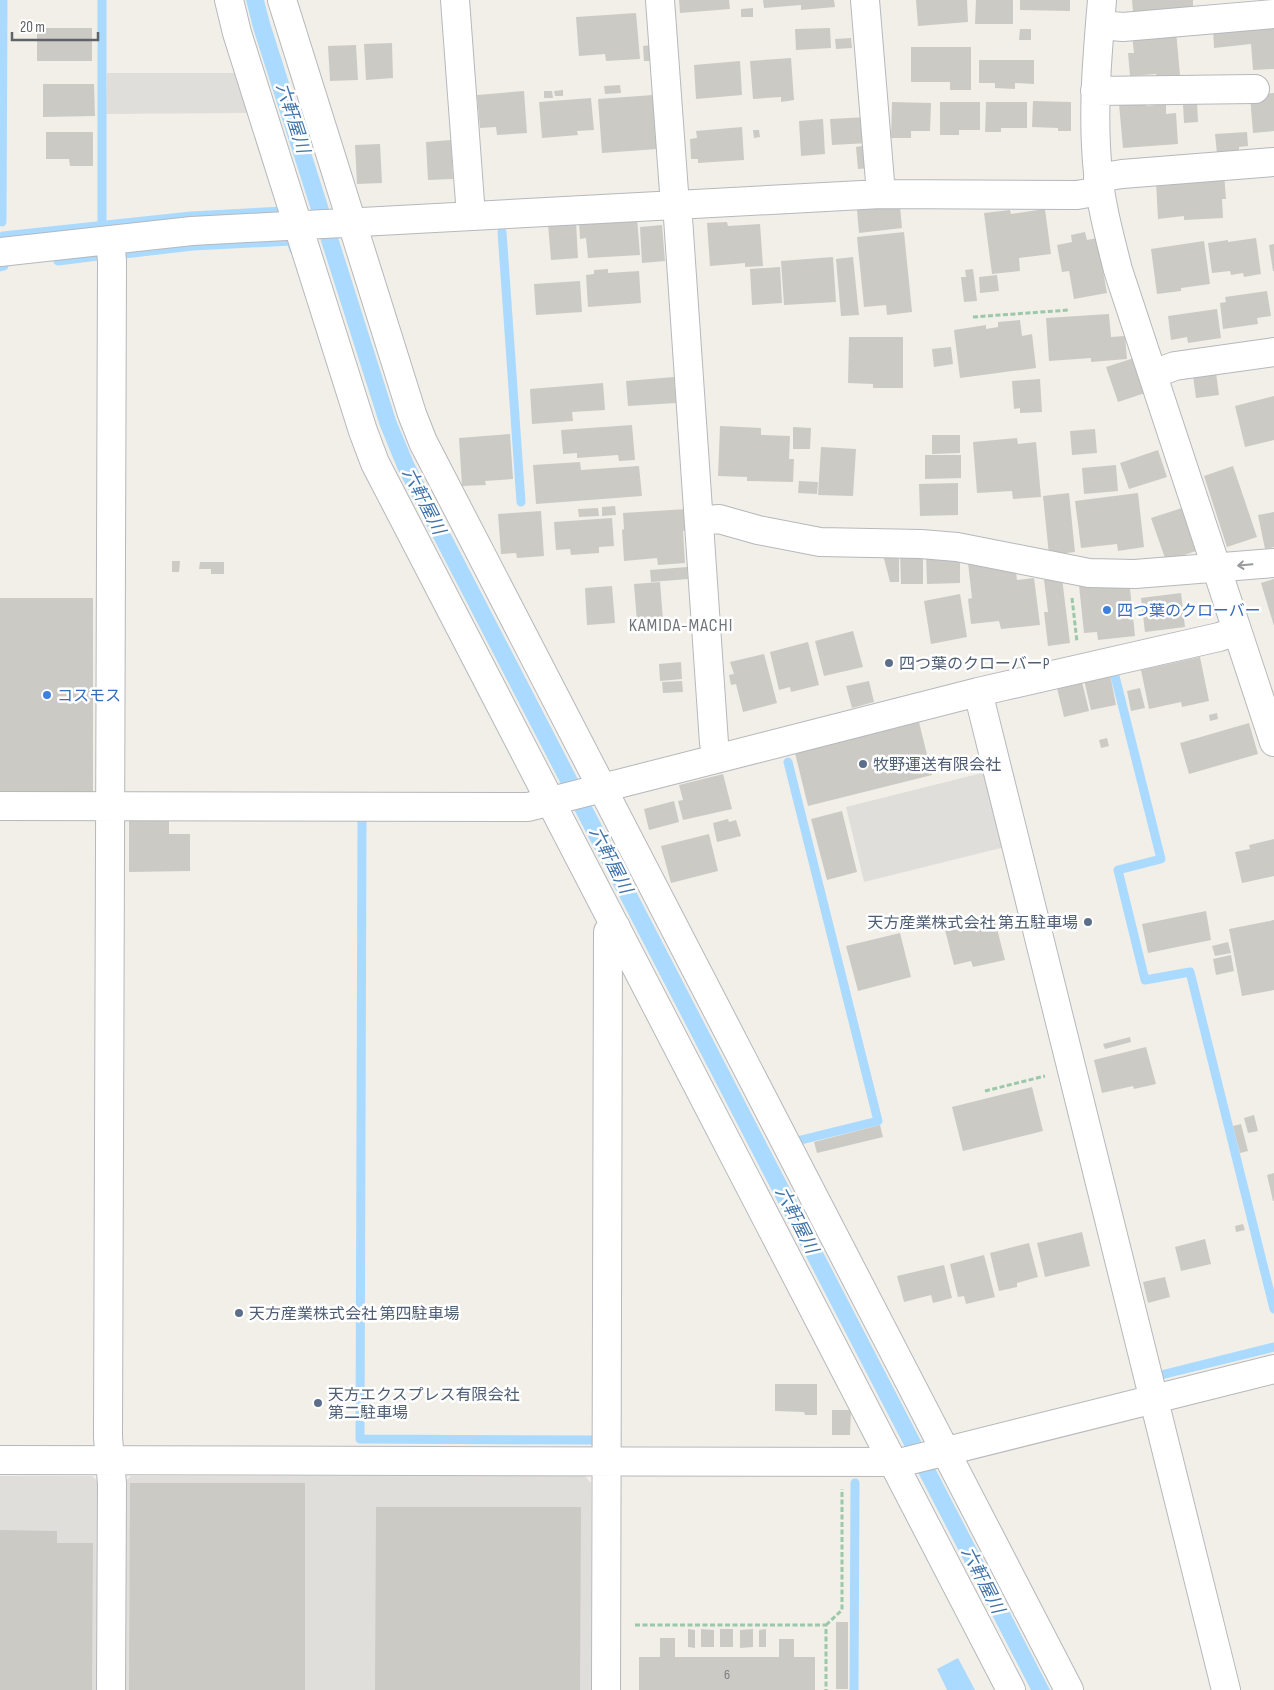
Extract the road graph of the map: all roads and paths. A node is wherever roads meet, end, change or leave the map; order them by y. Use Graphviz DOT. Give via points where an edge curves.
graph roads {
  1 [pos="229,0"];
  2 [pos="282,0"];
  3 [pos="455,0"];
  4 [pos="660,0"];
  5 [pos="865,0"];
  6 [pos="1101,12"];
  7 [pos="1274,14"];
  8 [pos="1255,90"];
  9 [pos="1095,91"];
  10 [pos="1274,162"];
  11 [pos="1100,185"];
  12 [pos="881,194"];
  13 [pos="676,205"];
  14 [pos="471,216"];
  15 [pos="348,223"];
  16 [pos="301,226"];
  17 [pos="110,240"];
  18 [pos="0,252"];
  19 [pos="1069,310"];
  20 [pos="974,318"];
  21 [pos="1274,352"];
  22 [pos="1153,374"];
  23 [pos="699,521"];
  24 [pos="1274,563"];
  25 [pos="1216,568"];
  26 [pos="1071,570"];
  27 [pos="1237,631"];
  28 [pos="1082,668"];
  29 [pos="978,692"];
  30 [pos="1274,742"];
  31 [pos="718,758"];
  32 [pos="599,788"];
  33 [pos="553,800"];
  34 [pos="0,806"];
  35 [pos="110,806"];
  36 [pos="616,927"];
  37 [pos="1072,1070"];
  38 [pos="985,1091"];
  39 [pos="1274,1369"];
  40 [pos="1154,1399"];
  41 [pos="942,1452"];
  42 [pos="0,1460"];
  43 [pos="110,1461"];
  44 [pos="606,1461"];
  45 [pos="842,1461"];
  46 [pos="896,1462"];
  47 [pos="630,1625"];
  48 [pos="826,1625"];
  49 [pos="111,1690"];
  50 [pos="606,1690"];
  51 [pos="826,1690"];
  52 [pos="1011,1690"];
  53 [pos="1069,1690"];
  54 [pos="1226,1690"];
  1 -- 16 [label="street"];
  2 -- 15 [label="street"];
  3 -- 14 [label="street"];
  4 -- 13 [label="street"];
  5 -- 12 [label="street"];
  6 -- 7 [label="street" via="1124,27"];
  6 -- 9 [label="street"];
  8 -- 9 [label="street"];
  9 -- 11 [label="street" via="1094,126"];
  10 -- 11 [label="street" via="1122,174"];
  11 -- 12 [label="street" via="1077,195"];
  11 -- 22 [label="street" via="1118,270"];
  12 -- 13 [label="street"];
  13 -- 14 [label="street"];
  13 -- 23 [label="street"];
  14 -- 15 [label="street"];
  15 -- 16 [label="street"];
  15 -- 32 [label="street" via="423,442"];
  16 -- 17 [label="street" via="192,231"];
  16 -- 33 [label="street" via="363,431 376,462"];
  17 -- 18 [label="street"];
  17 -- 35 [label="street"];
  19 -- 20 [label="path"];
  21 -- 22 [label="street" via="1175,366"];
  22 -- 25 [label="street"];
  23 -- 26 [label="street" via="719,519 820,542 957,547"];
  23 -- 31 [label="street" via="714,743"];
  24 -- 25 [label="street, one-way"];
  25 -- 26 [label="street" via="1112,575"];
  25 -- 27 [label="street"];
  26 -- 28 [label="path"];
  27 -- 28 [label="street"];
  27 -- 30 [label="street"];
  28 -- 29 [label="street"];
  29 -- 31 [label="street"];
  29 -- 37 [label="street"];
  31 -- 32 [label="street"];
  32 -- 33 [label="street"];
  32 -- 41 [label="street"];
  33 -- 35 [label="street" via="528,807"];
  33 -- 36 [label="street"];
  34 -- 35 [label="street"];
  35 -- 43 [label="street"];
  36 -- 44 [label="street" via="608,932"];
  36 -- 46 [label="street"];
  37 -- 38 [label="path"];
  37 -- 40 [label="street"];
  39 -- 40 [label="street"];
  40 -- 41 [label="street"];
  40 -- 54 [label="street"];
  41 -- 46 [label="street"];
  41 -- 53 [label="street"];
  42 -- 43 [label="street"];
  43 -- 44 [label="street"];
  43 -- 49 [label="street"];
  44 -- 45 [label="street"];
  44 -- 50 [label="street"];
  45 -- 46 [label="street"];
  45 -- 48 [label="path" via="842,1610"];
  46 -- 52 [label="street"];
  47 -- 48 [label="path"];
  48 -- 51 [label="path"];
}
